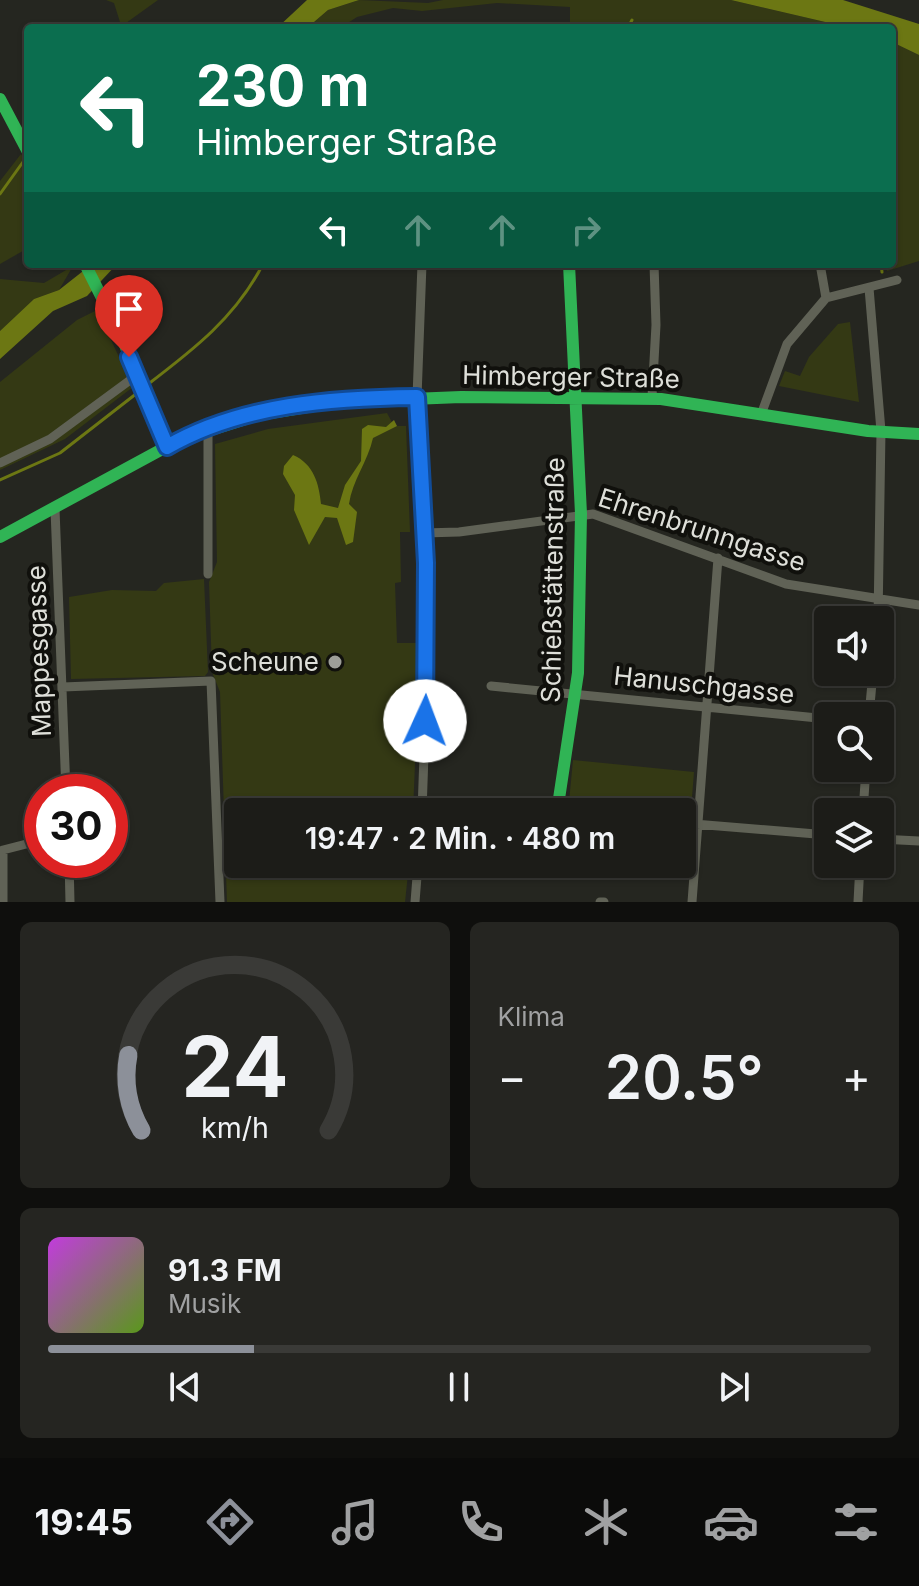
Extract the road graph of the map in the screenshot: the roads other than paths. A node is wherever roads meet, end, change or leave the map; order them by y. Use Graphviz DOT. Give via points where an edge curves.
graph roads {
  1 [pos="1,101"];
  2 [pos="24,144"];
  3 [pos="87,268"];
  4 [pos="422,268"];
  5 [pos="569,268"];
  6 [pos="654,268"];
  7 [pos="821,268"];
  8 [pos="897,280"];
  9 [pos="869,288"];
  10 [pos="826,298"];
  11 [pos="138,377"];
  12 [pos="577,396"];
  13 [pos="417,397"];
  14 [pos="652,397"];
  15 [pos="762,412"];
  16 [pos="208,428"];
  17 [pos="881,431"];
  18 [pos="919,434"];
  19 [pos="167,447"];
  20 [pos="0,463"];
  21 [pos="55,509"];
  22 [pos="581,514"];
  23 [pos="424,533"];
  24 [pos="0,537"];
  25 [pos="718,558"];
  26 [pos="208,574"];
  27 [pos="880,599"];
  28 [pos="919,605"];
  29 [pos="879,606"];
  30 [pos="491,686"];
  31 [pos="63,687"];
  32 [pos="575,694"];
  33 [pos="706,708"];
  34 [pos="814,718"];
  35 [pos="65,774"];
  36 [pos="423,798"];
  37 [pos="559,798"];
  38 [pos="697,824"];
  39 [pos="814,834"];
  40 [pos="894,840"];
  41 [pos="919,841"];
  42 [pos="24,843"];
  43 [pos="69,878"];
  44 [pos="417,878"];
  45 [pos="859,878"];
  46 [pos="3,902"];
  47 [pos="70,902"];
  48 [pos="220,902"];
  49 [pos="415,902"];
  50 [pos="692,902"];
  51 [pos="858,902"];
  1 -- 2 [label="main road"];
  3 -- 11 [label="main road"];
  4 -- 13 [label="street"];
  5 -- 12 [label="main road, Schießstättenstraße"];
  6 -- 14 [label="street"];
  7 -- 10 [label="street"];
  8 -- 9 [label="street"];
  9 -- 10 [label="street"];
  9 -- 17 [label="street"];
  10 -- 15 [label="street" via="787,344"];
  11 -- 19 [label="main road"];
  11 -- 20 [label="street" via="50,439"];
  12 -- 13 [label="main road, Himberger Straße"];
  12 -- 14 [label="main road, Himberger Straße"];
  12 -- 22 [label="main road, Schießstättenstraße"];
  13 -- 16 [label="main road, Himberger Straße" via="292,406"];
  13 -- 23 [label="street"];
  14 -- 15 [label="main road, Himberger Straße"];
  15 -- 17 [label="main road, Himberger Straße"];
  16 -- 19 [label="main road, Himberger Straße"];
  16 -- 26 [label="street"];
  17 -- 18 [label="main road, Himberger Straße"];
  17 -- 27 [label="street"];
  19 -- 21 [label="main road, Himberger Straße"];
  21 -- 24 [label="main road, Himberger Straße"];
  21 -- 31 [label="street, Mappesgasse"];
  22 -- 23 [label="street, Ehrenbrunngasse"];
  22 -- 25 [label="street, Ehrenbrunngasse"];
  22 -- 32 [label="main road, Schießstättenstraße"];
  23 -- 36 [label="street" via="428,639"];
  25 -- 27 [label="street, Ehrenbrunngasse" via="786,584"];
  25 -- 33 [label="street"];
  27 -- 28 [label="street, Ehrenbrunngasse"];
  27 -- 29 [label="street"];
  30 -- 32 [label="street, Hanuschgasse"];
  31 -- 35 [label="street, Mappesgasse"];
  31 -- 48 [label="street" via="211,681"];
  32 -- 33 [label="street, Hanuschgasse"];
  32 -- 37 [label="main road, Schießstättenstraße"];
  33 -- 34 [label="street, Hanuschgasse"];
  33 -- 38 [label="street"];
  38 -- 39 [label="street"];
  38 -- 50 [label="street"];
  40 -- 41 [label="street"];
  42 -- 46 [label="street" via="3,850"];
  43 -- 47 [label="street"];
  44 -- 49 [label="street"];
  45 -- 51 [label="street"];
}
